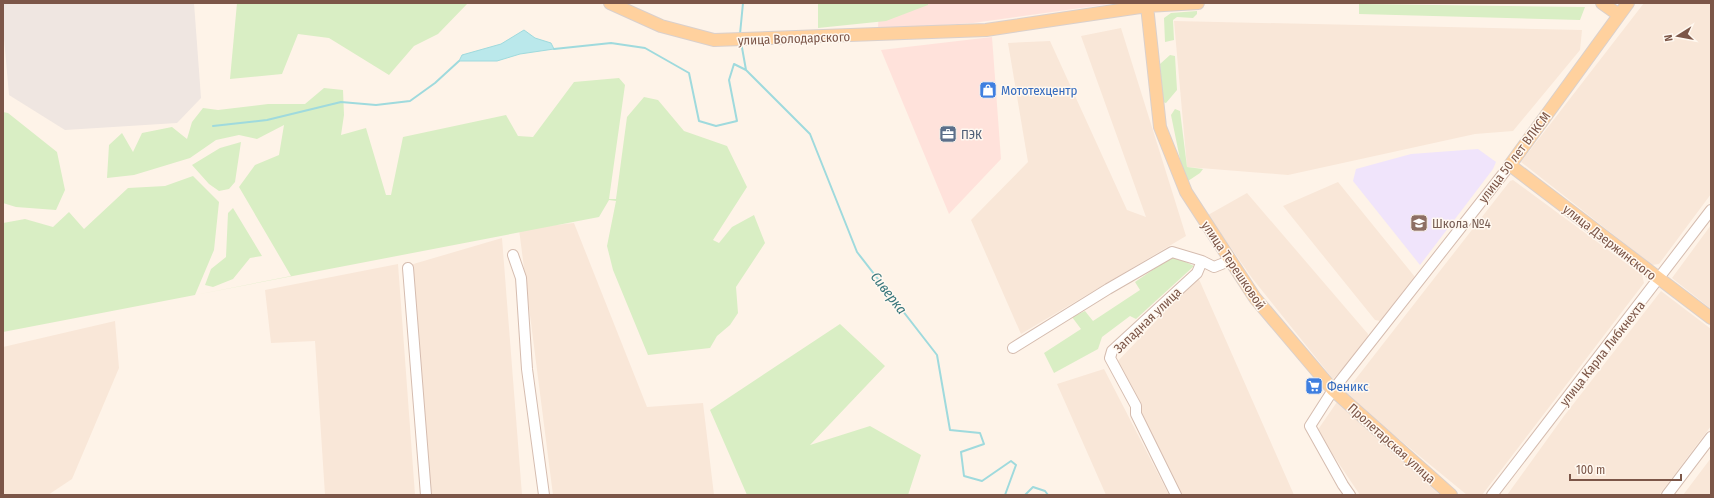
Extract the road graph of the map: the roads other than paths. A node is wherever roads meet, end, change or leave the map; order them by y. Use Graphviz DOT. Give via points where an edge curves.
graph roads {
  1 [pos="610,3"];
  2 [pos="1198,3"];
  3 [pos="1602,3"];
  4 [pos="1628,3"];
  5 [pos="1147,5"];
  6 [pos="1618,15"];
  7 [pos="1510,165"];
  8 [pos="1711,210"];
  9 [pos="513,255"];
  10 [pos="1202,261"];
  11 [pos="1229,261"];
  12 [pos="408,268"];
  13 [pos="1659,279"];
  14 [pos="1711,318"];
  15 [pos="1013,348"];
  16 [pos="1333,390"];
  17 [pos="1711,438"];
  18 [pos="426,495"];
  19 [pos="544,495"];
  20 [pos="1176,495"];
  21 [pos="1350,495"];
  22 [pos="1451,495"];
  23 [pos="1492,495"];
  24 [pos="1668,495"];
  1 -- 5 [label="main road, улица Володарского" via="661,26 714,40 986,30"];
  2 -- 5 [label="main road"];
  3 -- 6 [label="main road"];
  4 -- 6 [label="main road, улица 50 лет ВЛКСМ"];
  5 -- 11 [label="main road, улица Терешковой" via="1160,127 1186,192"];
  6 -- 7 [label="main road, улица 50 лет ВЛКСМ"];
  7 -- 13 [label="main road, улица Дзержинского"];
  7 -- 16 [label="street, улица 50 лет ВЛКСМ"];
  8 -- 13 [label="street, улица Карла Либкнехта"];
  9 -- 19 [label="street" via="521,278 527,369"];
  10 -- 11 [label="street" via="1214,266"];
  10 -- 15 [label="street" via="1172,252"];
  10 -- 20 [label="street, Западная улица" via="1197,273 1112,351 1110,358 1136,406 1136,414"];
  11 -- 16 [label="main road, улица Терешковой" via="1255,298"];
  12 -- 18 [label="street"];
  13 -- 14 [label="main road, улица Дзержинского"];
  13 -- 23 [label="street, улица Карла Либкнехта"];
  16 -- 21 [label="street" via="1310,426"];
  16 -- 22 [label="main road, Пролетарская улица"];
  17 -- 24 [label="street"];
}
